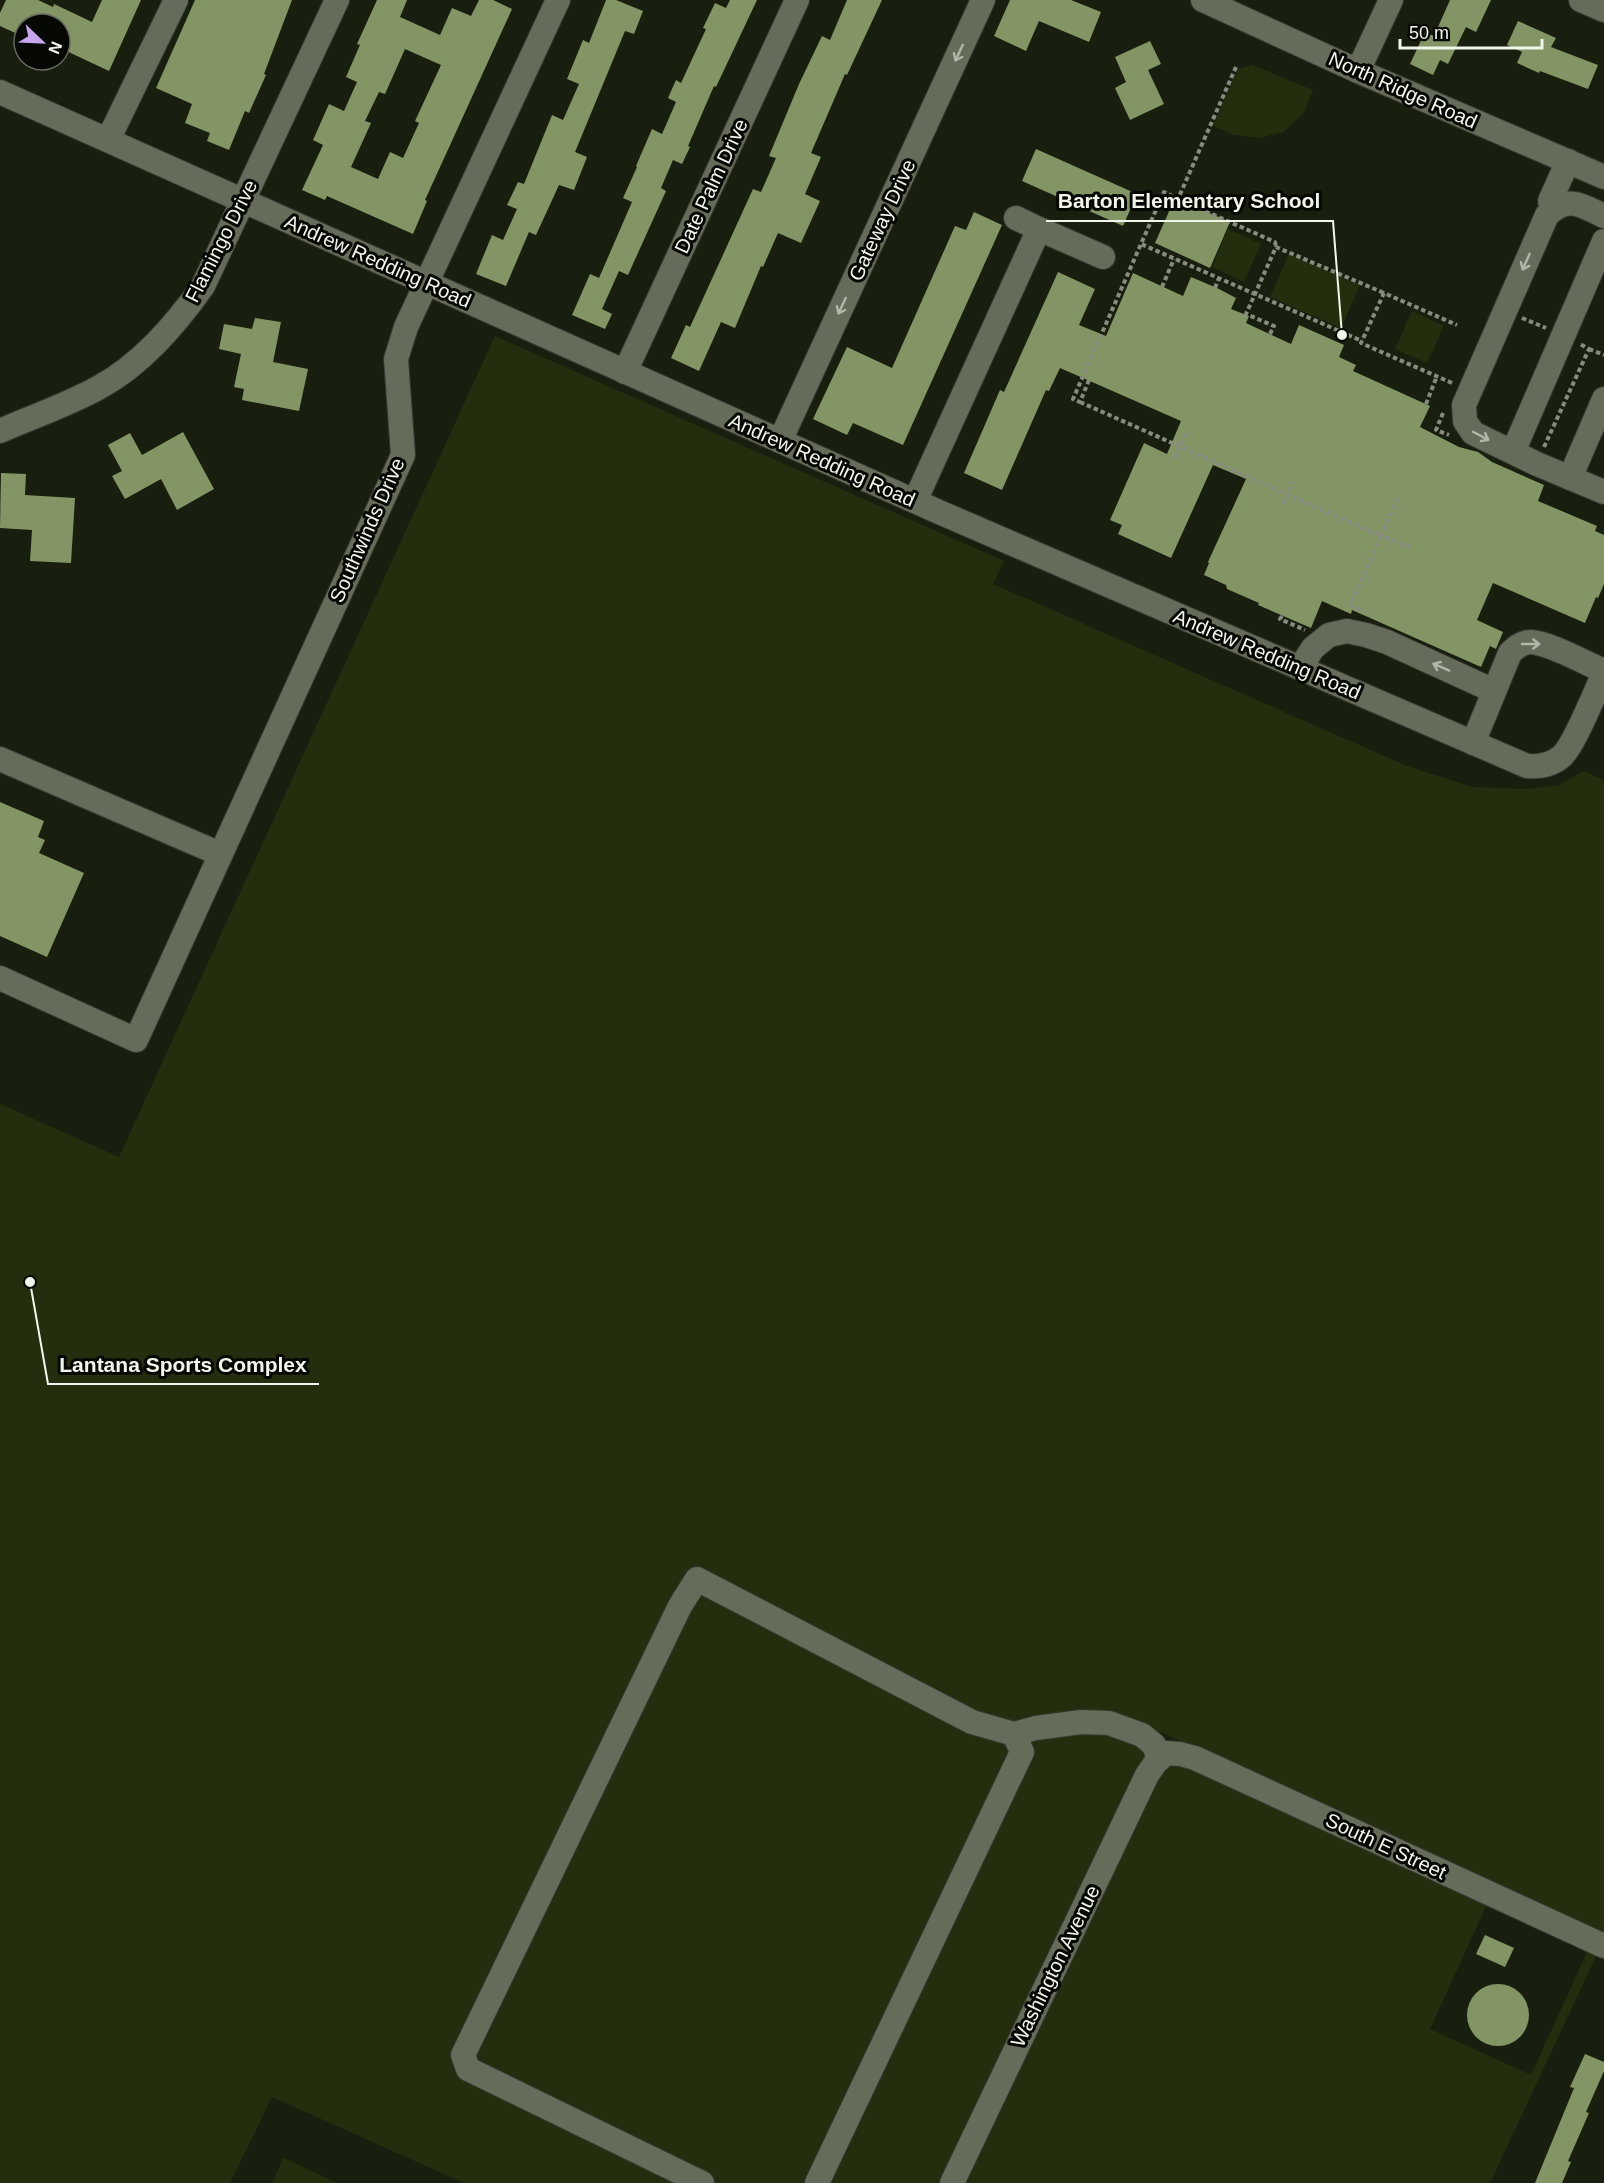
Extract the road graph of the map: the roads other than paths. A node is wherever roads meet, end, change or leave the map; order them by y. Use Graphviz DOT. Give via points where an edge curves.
graph roads {
  1 [pos="176,0"];
  2 [pos="337,0"];
  3 [pos="558,0"];
  4 [pos="797,0"];
  5 [pos="984,0"];
  6 [pos="1203,0"];
  7 [pos="1391,0"];
  8 [pos="1581,0"];
  9 [pos="1604,10"];
  10 [pos="1358,71"];
  11 [pos="0,92"];
  12 [pos="108,140"];
  13 [pos="1568,162"];
  14 [pos="1604,177"];
  15 [pos="243,201"];
  16 [pos="1552,210"];
  17 [pos="1604,216"];
  18 [pos="1016,218"];
  19 [pos="1039,229"];
  20 [pos="1604,241"];
  21 [pos="1103,257"];
  22 [pos="427,283"];
  23 [pos="625,372"];
  24 [pos="1604,399"];
  25 [pos="0,431"];
  26 [pos="780,441"];
  27 [pos="1513,452"];
  28 [pos="1570,478"];
  29 [pos="1604,492"];
  30 [pos="915,501"];
  31 [pos="1300,668"];
  32 [pos="1604,672"];
  33 [pos="1494,691"];
  34 [pos="1473,743"];
  35 [pos="0,759"];
  36 [pos="220,854"];
  37 [pos="0,978"];
  38 [pos="1014,1734"];
  39 [pos="1162,1756"];
  40 [pos="1603,1945"];
  41 [pos="702,2183"];
  42 [pos="817,2183"];
  43 [pos="952,2183"];
  1 -- 12 [label="street"];
  2 -- 15 [label="street, Flamingo Drive"];
  3 -- 22 [label="street, Southwinds Drive"];
  4 -- 23 [label="street, Date Palm Drive"];
  5 -- 26 [label="street, Gateway Drive, one-way"];
  6 -- 10 [label="street, North Ridge Road"];
  7 -- 10 [label="street"];
  8 -- 9 [label="street"];
  10 -- 13 [label="street, North Ridge Road"];
  11 -- 12 [label="street, Andrew Redding Road"];
  12 -- 15 [label="street, Andrew Redding Road"];
  13 -- 14 [label="street, North Ridge Road"];
  13 -- 16 [label="street" via="1550,201"];
  15 -- 22 [label="street, Andrew Redding Road"];
  15 -- 25 [label="street, Flamingo Drive" via="203,286 155,344 98,388"];
  16 -- 17 [label="street" via="1560,204 1576,203"];
  16 -- 27 [label="street, one-way" via="1464,405 1465,421 1473,433"];
  18 -- 19 [label="street"];
  19 -- 21 [label="street"];
  19 -- 30 [label="street"];
  20 -- 27 [label="street"];
  22 -- 23 [label="street, Andrew Redding Road"];
  22 -- 36 [label="street, Southwinds Drive" via="396,359 403,455"];
  23 -- 26 [label="street, Andrew Redding Road"];
  24 -- 28 [label="street"];
  26 -- 30 [label="street, Andrew Redding Road"];
  27 -- 28 [label="street"];
  28 -- 29 [label="street"];
  30 -- 31 [label="street, Andrew Redding Road"];
  33 -- 31 [label="street, one-way" via="1387,642 1347,632 1329,635 1313,648"];
  31 -- 34 [label="street, Andrew Redding Road"];
  33 -- 32 [label="street, one-way" via="1510,653 1529,642"];
  32 -- 34 [label="street, Andrew Redding Road" via="1571,744 1553,763 1527,766"];
  33 -- 34 [label="street"];
  35 -- 36 [label="street"];
  36 -- 37 [label="street, Southwinds Drive" via="136,1040"];
  38 -- 39 [label="street" via="1082,1722 1109,1724 1142,1735"];
  38 -- 41 [label="street" via="972,1722 697,1580 674,1617 463,2055 468,2069"];
  38 -- 42 [label="street" via="1022,1752"];
  39 -- 40 [label="street, South E Street" via="1180,1754 1195,1758"];
  39 -- 43 [label="street, Washington Avenue" via="1147,1775"];
}
